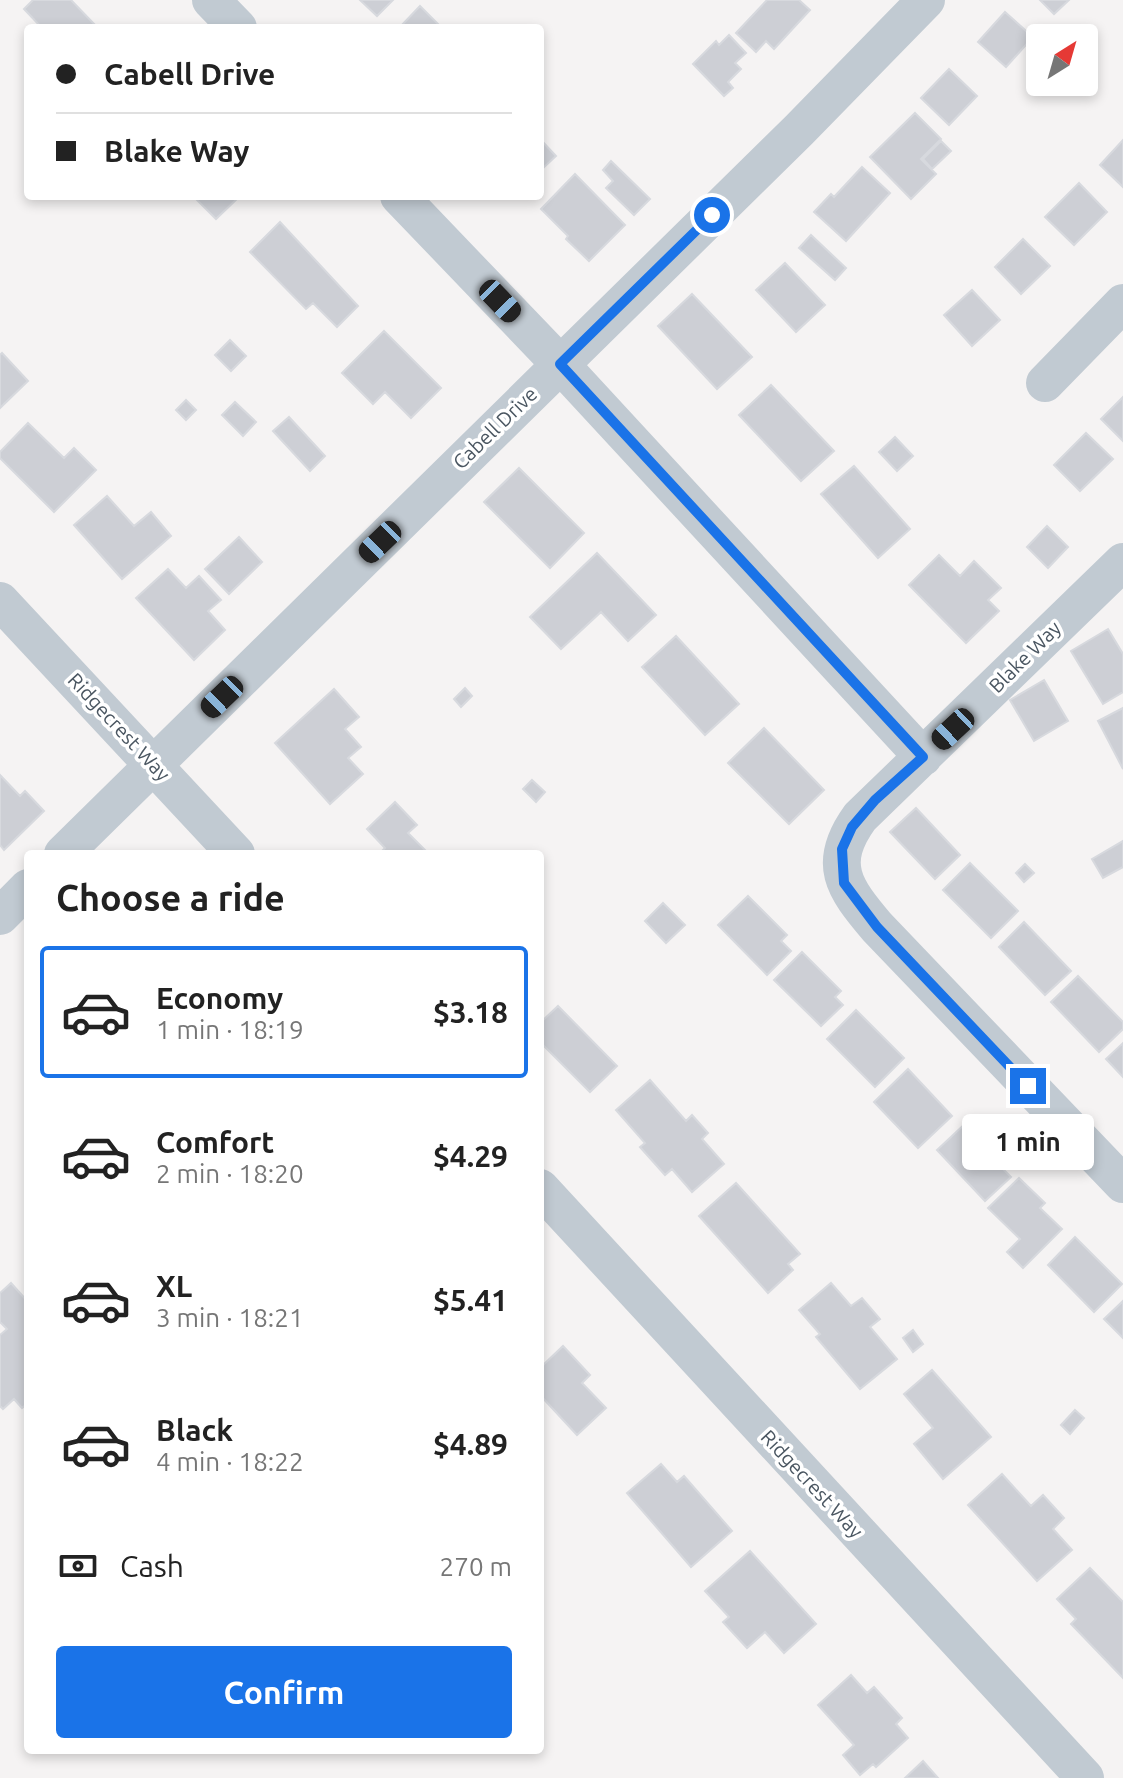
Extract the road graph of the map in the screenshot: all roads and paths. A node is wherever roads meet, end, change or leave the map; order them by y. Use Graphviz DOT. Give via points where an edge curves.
graph roads {
  1 [pos="211,0"];
  2 [pos="926,0"];
  3 [pos="234,24"];
  4 [pos="403,200"];
  5 [pos="1121,308"];
  6 [pos="560,364"];
  7 [pos="1045,383"];
  8 [pos="1123,562"];
  9 [pos="0,601"];
  10 [pos="923,757"];
  11 [pos="154,763"];
  12 [pos="67,850"];
  13 [pos="232,850"];
  14 [pos="24,892"];
  15 [pos="0,916"];
  16 [pos="1123,1184"];
  17 [pos="544,1192"];
  18 [pos="1085,1778"];
  1 -- 3 [label="street"];
  2 -- 6 [label="street, Cabell Drive"];
  4 -- 6 [label="street"];
  5 -- 7 [label="street"];
  6 -- 10 [label="street"];
  6 -- 11 [label="street, Cabell Drive"];
  8 -- 10 [label="street, Blake Way"];
  9 -- 11 [label="street, Ridgecrest Way"];
  10 -- 16 [label="street, Blake Way" via="852,827 842,849 844,883 899,951"];
  11 -- 12 [label="street, Cabell Drive"];
  11 -- 13 [label="street, Ridgecrest Way"];
  14 -- 15 [label="street"];
  17 -- 18 [label="street, Ridgecrest Way"];
}
